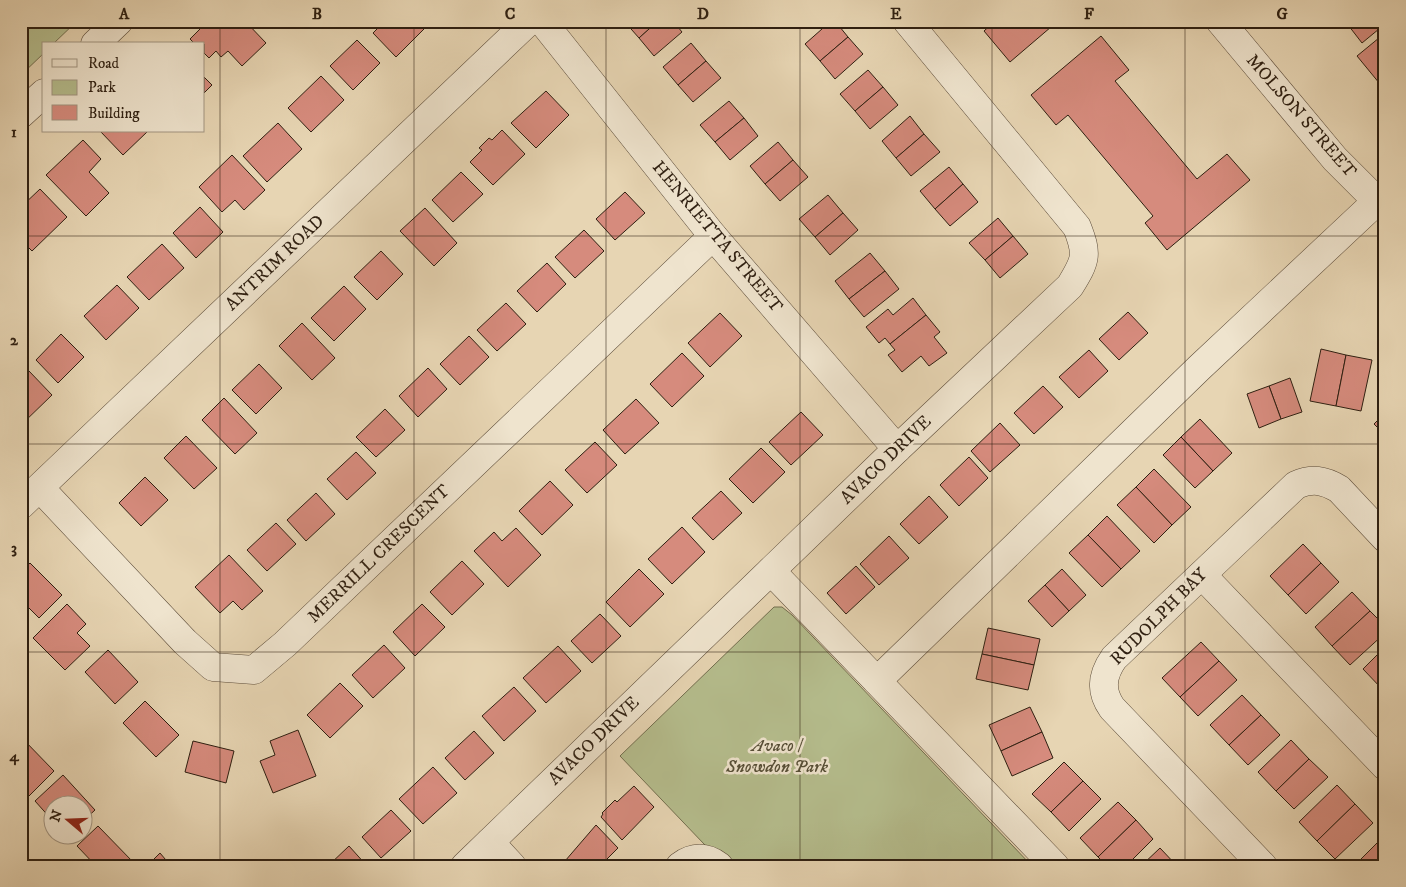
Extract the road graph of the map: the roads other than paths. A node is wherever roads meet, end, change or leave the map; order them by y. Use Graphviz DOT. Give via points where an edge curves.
graph roads {
  1 [pos="119,21"];
  2 [pos="529,21"];
  3 [pos="542,21"];
  4 [pos="907,21"];
  5 [pos="1220,21"];
  6 [pos="97,42"];
  7 [pos="42,95"];
  8 [pos="21,114"];
  9 [pos="1381,205"];
  10 [pos="713,236"];
  11 [pos="897,449"];
  12 [pos="30,497"];
  13 [pos="1385,538"];
  14 [pos="771,571"];
  15 [pos="1202,574"];
  16 [pos="877,681"];
  17 [pos="1385,766"];
  18 [pos="490,842"];
  19 [pos="465,866"];
  20 [pos="512,866"];
  21 [pos="680,866"];
  22 [pos="719,866"];
  23 [pos="1055,866"];
  24 [pos="1263,866"];
  1 -- 6 [label="street"];
  2 -- 12 [label="street, ANTRIM ROAD"];
  3 -- 10 [label="street, HENRIETTA STREET"];
  4 -- 11 [label="street, AVACO DRIVE" via="1077,227 1086,249 1081,268 1070,286"];
  5 -- 9 [label="street, MOLSON STREET" via="1335,159"];
  7 -- 8 [label="street"];
  9 -- 16 [label="street" via="1199,368"];
  10 -- 11 [label="street, HENRIETTA STREET"];
  10 -- 12 [label="street, MERRILL CRESCENT" via="254,670 213,667"];
  11 -- 14 [label="street, AVACO DRIVE"];
  13 -- 15 [label="street, RUDOLPH BAY" via="1338,489 1313,480 1288,491"];
  14 -- 16 [label="street"];
  14 -- 18 [label="street, AVACO DRIVE"];
  15 -- 17 [label="street"];
  15 -- 24 [label="street, RUDOLPH BAY" via="1114,658 1105,674 1104,692 1112,708"];
  16 -- 23 [label="street"];
  18 -- 19 [label="street, AVACO DRIVE"];
  18 -- 20 [label="street"];
  21 -- 22 [label="street" via="695,858 710,860"];
}
